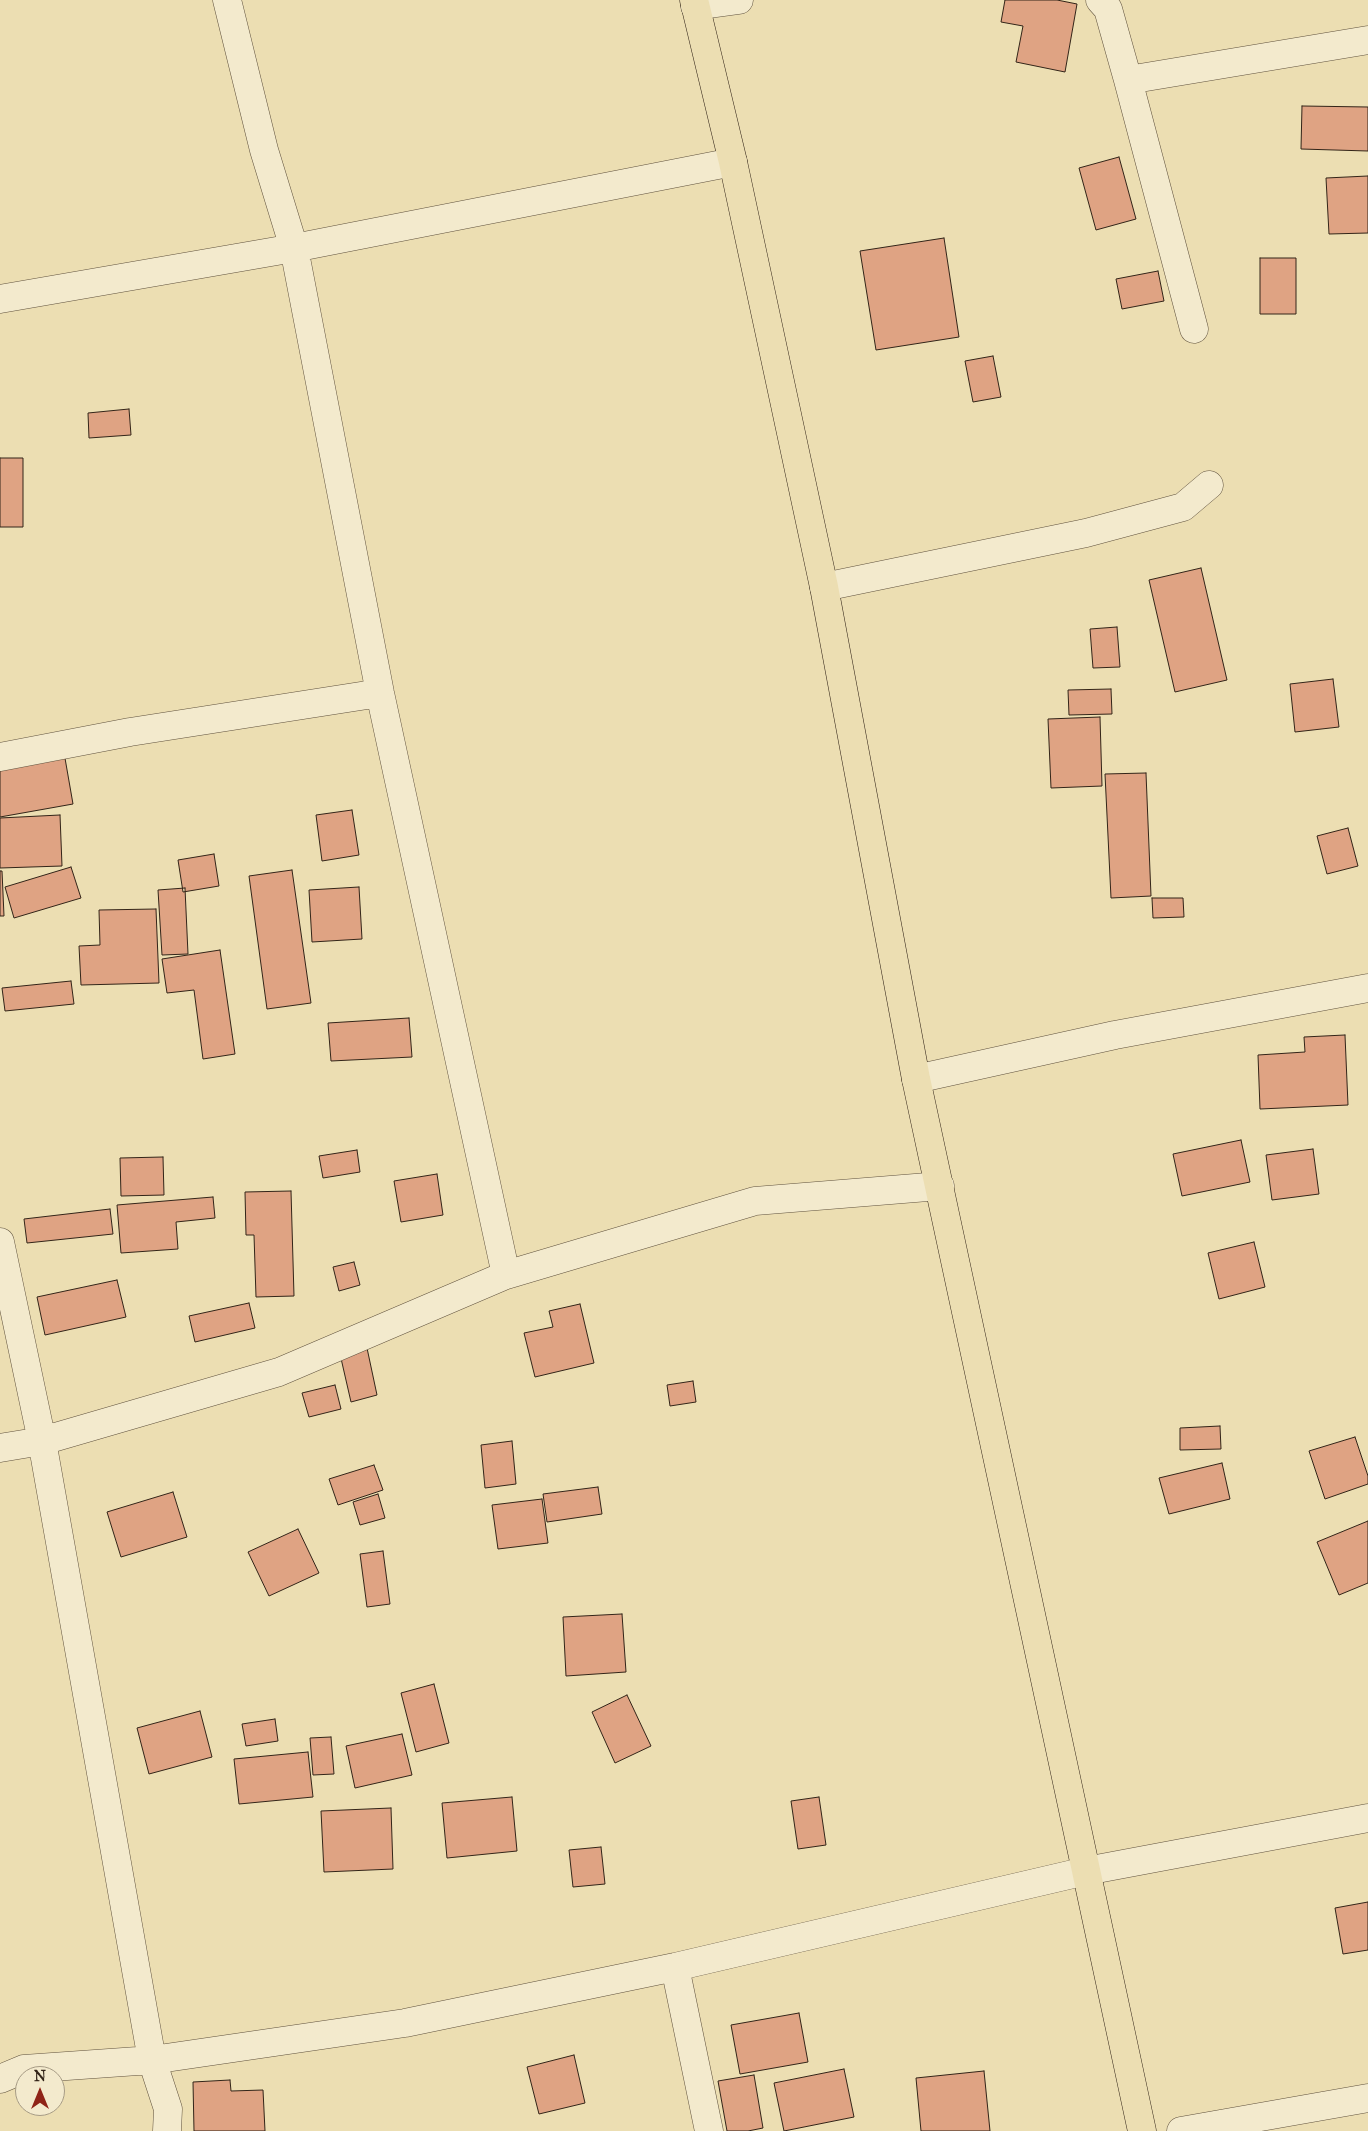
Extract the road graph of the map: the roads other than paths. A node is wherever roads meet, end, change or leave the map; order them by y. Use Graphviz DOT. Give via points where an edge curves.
graph roads {
  1 [pos="227,0"];
  2 [pos="739,0"];
  3 [pos="1100,0"];
  4 [pos="694,3"];
  5 [pos="1368,40"];
  6 [pos="1128,80"];
  7 [pos="733,162"];
  8 [pos="294,248"];
  9 [pos="0,299"];
  10 [pos="1194,329"];
  11 [pos="1209,485"];
  12 [pos="824,587"];
  13 [pos="380,693"];
  14 [pos="0,758"];
  15 [pos="1368,988"];
  16 [pos="916,1079"];
  17 [pos="940,1186"];
  18 [pos="0,1242"];
  19 [pos="506,1276"];
  20 [pos="42,1441"];
  21 [pos="0,1448"];
  22 [pos="1368,1818"];
  23 [pos="1086,1871"];
  24 [pos="675,1967"];
  25 [pos="152,2060"];
  26 [pos="0,2079"];
  27 [pos="1368,2098"];
  28 [pos="167,2131"];
  29 [pos="710,2131"];
  30 [pos="1142,2131"];
  31 [pos="1181,2131"];
  1 -- 8 [label="street" via="264,150"];
  2 -- 4 [label="street"];
  3 -- 6 [label="street" via="1108,9"];
  4 -- 7 [label="main road"];
  5 -- 6 [label="street"];
  6 -- 10 [label="street"];
  7 -- 8 [label="street"];
  7 -- 12 [label="main road"];
  8 -- 9 [label="street"];
  8 -- 13 [label="street"];
  11 -- 12 [label="street" via="1183,507 1086,533"];
  12 -- 16 [label="main road"];
  13 -- 14 [label="street" via="130,732"];
  13 -- 19 [label="street"];
  15 -- 16 [label="street" via="1115,1035"];
  16 -- 17 [label="main road"];
  17 -- 19 [label="street" via="755,1201"];
  17 -- 23 [label="main road"];
  18 -- 20 [label="street"];
  19 -- 20 [label="street" via="279,1372"];
  20 -- 21 [label="street"];
  20 -- 25 [label="street"];
  22 -- 23 [label="street"];
  23 -- 24 [label="street"];
  23 -- 30 [label="main road"];
  24 -- 25 [label="street" via="405,2023"];
  24 -- 29 [label="street"];
  25 -- 26 [label="street" via="24,2069"];
  25 -- 28 [label="street" via="168,2109"];
  27 -- 31 [label="street"];
}
